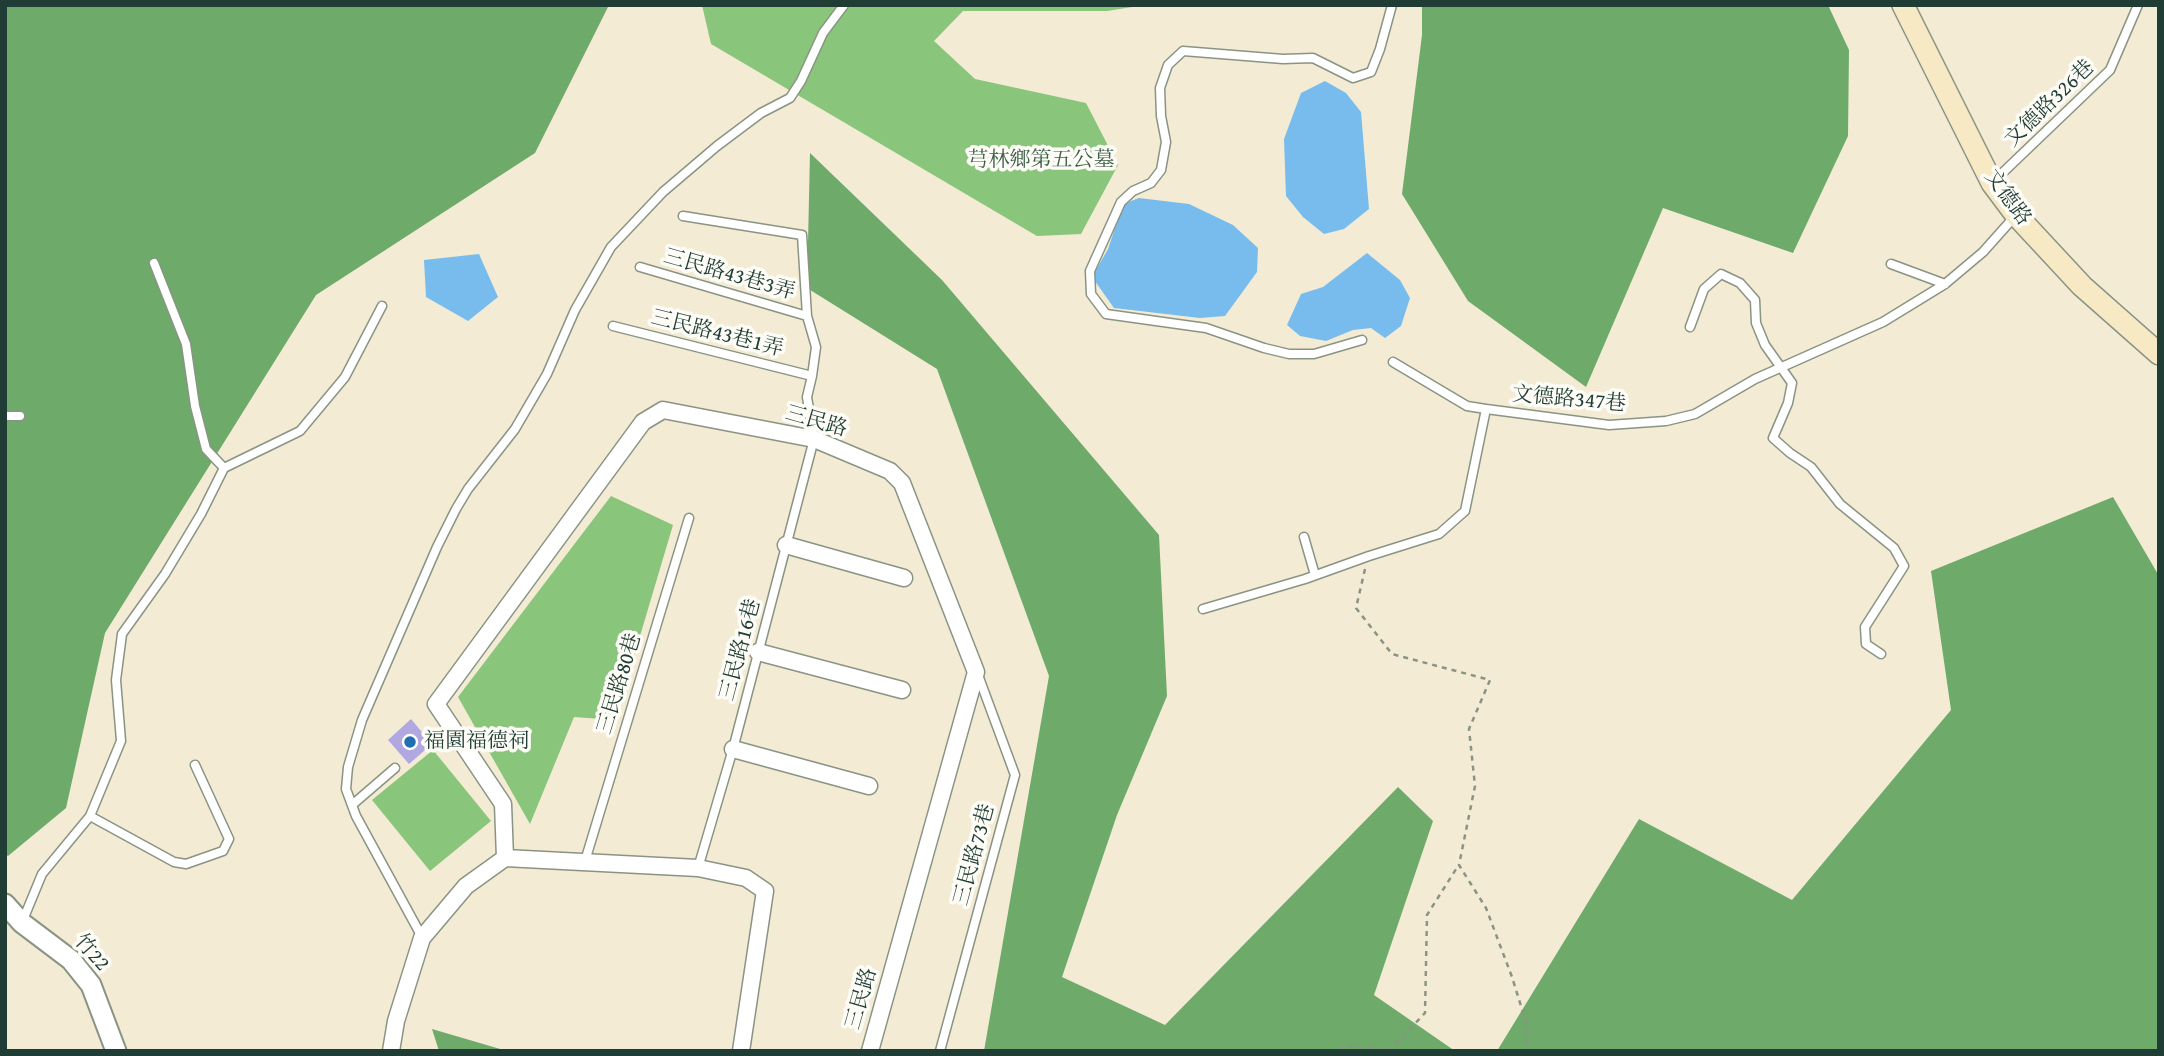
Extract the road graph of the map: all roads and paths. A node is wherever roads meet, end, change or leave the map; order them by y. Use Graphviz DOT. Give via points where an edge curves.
graph roads {
  1 [pos="844,5"];
  2 [pos="1392,5"];
  3 [pos="1903,5"];
  4 [pos="2138,5"];
  5 [pos="1992,183"];
  6 [pos="2016,215"];
  7 [pos="683,216"];
  8 [pos="154,263"];
  9 [pos="1891,264"];
  10 [pos="640,267"];
  11 [pos="1945,284"];
  12 [pos="382,306"];
  13 [pos="807,316"];
  14 [pos="613,326"];
  15 [pos="1689,327"];
  16 [pos="1362,340"];
  17 [pos="2159,354"];
  18 [pos="1393,362"];
  19 [pos="1780,368"];
  20 [pos="812,376"];
  21 [pos="1486,410"];
  22 [pos="5,416"];
  23 [pos="20,416"];
  24 [pos="814,439"];
  25 [pos="223,468"];
  26 [pos="689,518"];
  27 [pos="1304,537"];
  28 [pos="786,545"];
  29 [pos="1368,556"];
  30 [pos="1315,575"];
  31 [pos="904,578"];
  32 [pos="1203,609"];
  33 [pos="758,652"];
  34 [pos="1881,654"];
  35 [pos="976,672"];
  36 [pos="902,690"];
  37 [pos="733,749"];
  38 [pos="195,765"];
  39 [pos="395,768"];
  40 [pos="869,786"];
  41 [pos="352,805"];
  42 [pos="90,816"];
  43 [pos="505,858"];
  44 [pos="584,861"];
  45 [pos="1459,865"];
  46 [pos="698,868"];
  47 [pos="5,904"];
  48 [pos="22,923"];
  49 [pos="422,938"];
  50 [pos="116,1051"];
  51 [pos="391,1051"];
  52 [pos="741,1051"];
  53 [pos="870,1051"];
  54 [pos="940,1051"];
  55 [pos="1340,1051"];
  56 [pos="1526,1051"];
  1 -- 41 [label="lane" via="822,33 790,98 717,146 663,192 611,247 515,429 468,489 436,547 362,720 348,767 346,789"];
  2 -- 16 [label="lane" via="1371,72 1353,78 1313,58 1183,51 1168,65 1160,88 1166,142 1161,170 1151,183 1121,202 1090,271 1091,294 1106,314 1206,328 1289,354 1314,354"];
  3 -- 5 [label="main road, 文德路"];
  4 -- 5 [label="lane, 文德路326巷" via="2110,71"];
  5 -- 6 [label="main road, 文德路"];
  6 -- 11 [label="lane, 文德路347巷" via="1983,252"];
  6 -- 17 [label="main road, 文德路" via="2081,286"];
  7 -- 13 [label="lane" via="802,235"];
  8 -- 25 [label="lane" via="186,344 206,449"];
  9 -- 11 [label="lane"];
  10 -- 13 [label="lane, 三民路43巷3弄"];
  11 -- 19 [label="lane, 文德路347巷" via="1882,322"];
  12 -- 25 [label="lane" via="345,377 300,431"];
  13 -- 20 [label="lane" via="816,347"];
  14 -- 20 [label="lane, 三民路43巷1弄"];
  15 -- 19 [label="lane" via="1704,289 1721,274 1740,283 1755,300 1756,323"];
  18 -- 21 [label="lane" via="1467,406"];
  19 -- 21 [label="lane, 文德路347巷" via="1695,414 1666,421 1609,425"];
  19 -- 34 [label="lane" via="1792,383 1773,438 1811,467 1840,504 1894,548 1904,566 1865,627 1866,644"];
  20 -- 24 [label="lane" via="807,397"];
  21 -- 29 [label="lane, 文德路347巷" via="1465,511 1439,534"];
  22 -- 23 [label="lane"];
  24 -- 28 [label="lane, 三民路16巷"];
  24 -- 35 [label="street, 三民路" via="890,471 902,483"];
  24 -- 43 [label="street, 三民路" via="663,410 643,422 436,704 503,804"];
  25 -- 42 [label="lane" via="165,574 122,634 116,680 121,741"];
  26 -- 44 [label="lane, 三民路80巷"];
  27 -- 30 [label="lane"];
  28 -- 31 [label="street"];
  28 -- 33 [label="lane, 三民路16巷"];
  29 -- 30 [label="lane, 文德路347巷"];
  29 -- 45 [label="path" via="1356,608 1392,654 1490,680 1469,729 1475,786"];
  30 -- 32 [label="lane, 文德路347巷"];
  33 -- 36 [label="street"];
  33 -- 37 [label="lane, 三民路16巷"];
  35 -- 53 [label="street, 三民路"];
  35 -- 54 [label="lane, 三民路73巷" via="1015,775"];
  37 -- 40 [label="street"];
  37 -- 46 [label="lane, 三民路16巷"];
  38 -- 42 [label="lane" via="229,839 223,851 186,864 174,862"];
  39 -- 41 [label="lane"];
  41 -- 49 [label="lane"];
  42 -- 48 [label="lane" via="42,874"];
  43 -- 44 [label="street"];
  43 -- 49 [label="street" via="466,887"];
  44 -- 46 [label="street"];
  45 -- 55 [label="path" via="1427,915 1425,1013 1391,1049 1344,1046"];
  45 -- 56 [label="path" via="1486,908 1512,977 1526,1022"];
  46 -- 52 [label="street" via="746,878 765,891"];
  47 -- 48 [label="street, 竹22 / 竹22"];
  48 -- 50 [label="street, 竹22 / 竹22" via="71,960 91,985"];
  49 -- 51 [label="street"];
}
